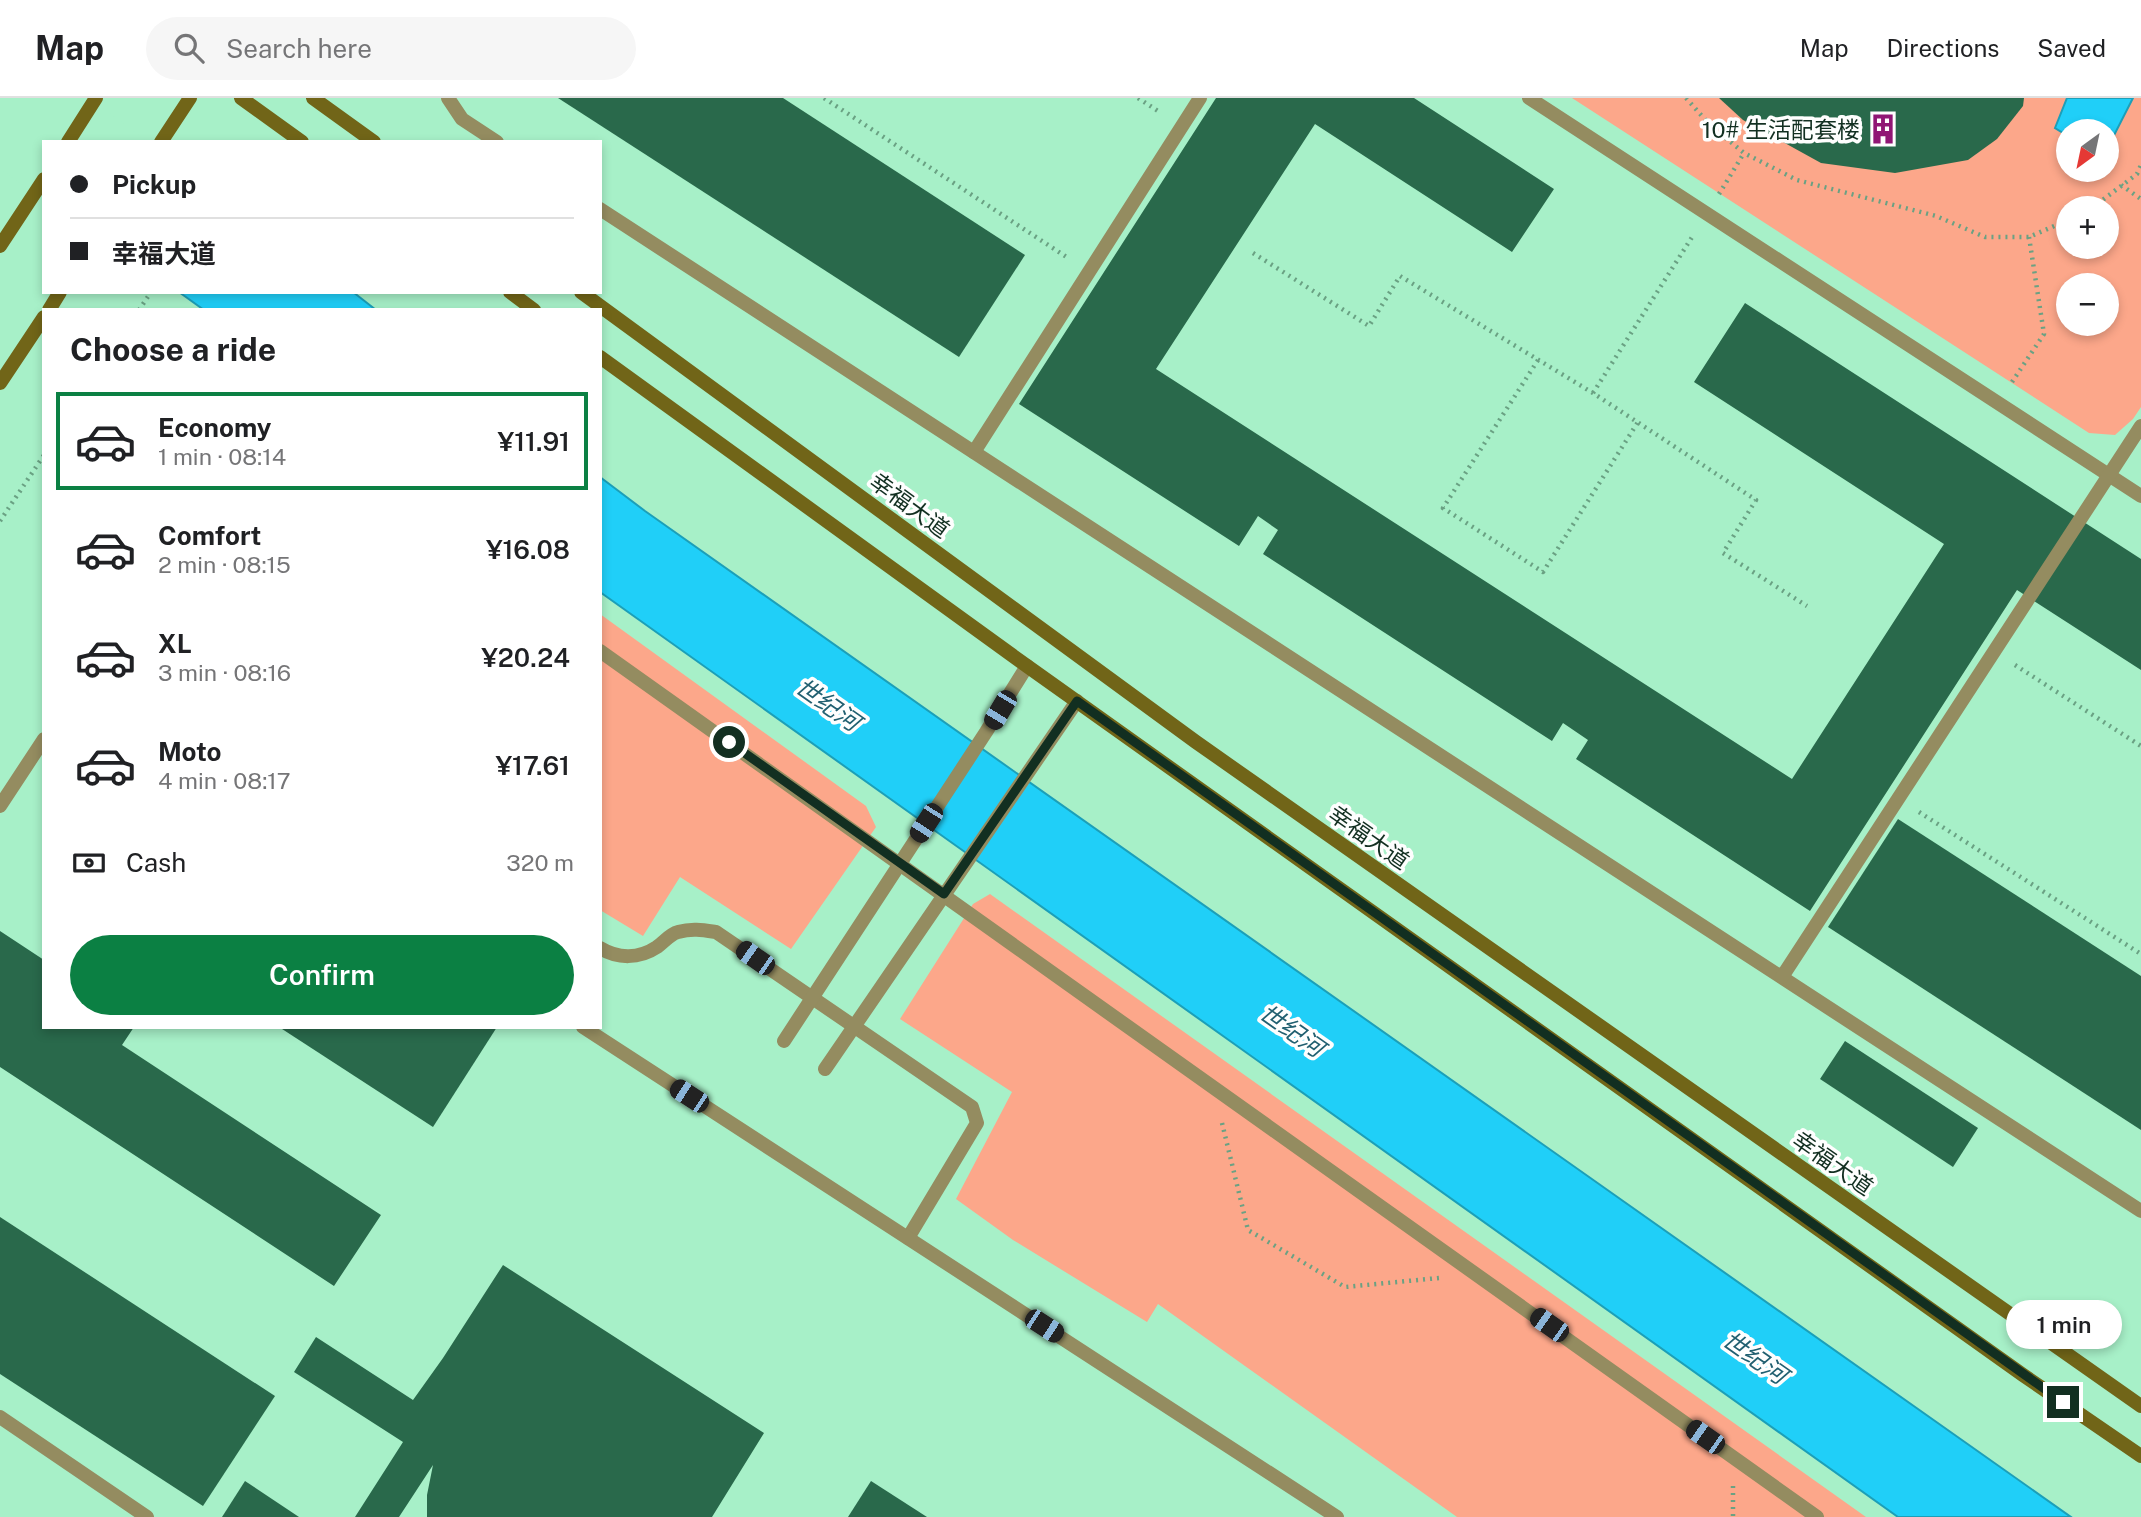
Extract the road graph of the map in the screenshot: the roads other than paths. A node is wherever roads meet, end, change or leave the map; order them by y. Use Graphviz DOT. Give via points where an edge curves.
graph roads {
  1 [pos="96,98"];
  2 [pos="190,98"];
  3 [pos="241,98"];
  4 [pos="313,98"];
  5 [pos="448,98"];
  6 [pos="1200,98"];
  7 [pos="1529,98"];
  8 [pos="69,140"];
  9 [pos="162,140"];
  10 [pos="299,140"];
  11 [pos="371,140"];
  12 [pos="494,140"];
  13 [pos="42,182"];
  14 [pos="602,210"];
  15 [pos="0,246"];
  16 [pos="513,294"];
  17 [pos="584,294"];
  18 [pos="531,308"];
  19 [pos="42,320"];
  20 [pos="602,358"];
  21 [pos="0,383"];
  22 [pos="2141,426"];
  23 [pos="974,452"];
  24 [pos="2109,475"];
  25 [pos="2141,496"];
  26 [pos="602,652"];
  27 [pos="1027,666"];
  28 [pos="1077,701"];
  29 [pos="42,742"];
  30 [pos="0,806"];
  31 [pos="899,863"];
  32 [pos="944,894"];
  33 [pos="602,949"];
  34 [pos="1782,978"];
  35 [pos="812,998"];
  36 [pos="854,1026"];
  37 [pos="586,1029"];
  38 [pos="784,1041"];
  39 [pos="825,1069"];
  40 [pos="2141,1211"];
  41 [pos="908,1238"];
  42 [pos="2141,1406"];
  43 [pos="0,1417"];
  44 [pos="2141,1456"];
  45 [pos="147,1517"];
  46 [pos="1337,1517"];
  47 [pos="1817,1517"];
  1 -- 8 [label="main road"];
  2 -- 9 [label="main road"];
  3 -- 10 [label="main road"];
  4 -- 11 [label="main road"];
  5 -- 12 [label="lane" via="462,119"];
  6 -- 23 [label="lane"];
  7 -- 24 [label="lane"];
  13 -- 15 [label="main road"];
  14 -- 23 [label="lane"];
  16 -- 18 [label="main road"];
  17 -- 42 [label="main road, 幸福大道" via="1196,743"];
  19 -- 21 [label="main road"];
  20 -- 27 [label="main road"];
  22 -- 24 [label="lane"];
  23 -- 34 [label="lane"];
  24 -- 25 [label="lane"];
  24 -- 34 [label="lane"];
  26 -- 31 [label="lane"];
  27 -- 28 [label="main road"];
  27 -- 31 [label="lane"];
  28 -- 32 [label="lane"];
  28 -- 44 [label="main road"];
  29 -- 30 [label="lane"];
  31 -- 32 [label="lane"];
  31 -- 35 [label="lane"];
  32 -- 36 [label="lane"];
  32 -- 47 [label="lane"];
  33 -- 35 [label="lane" via="627,957 642,955 675,932 716,932"];
  34 -- 40 [label="lane"];
  35 -- 36 [label="lane"];
  35 -- 38 [label="lane"];
  36 -- 39 [label="lane"];
  36 -- 41 [label="lane" via="972,1107 977,1123"];
  37 -- 41 [label="lane"];
  41 -- 46 [label="lane"];
  43 -- 45 [label="lane"];
}
